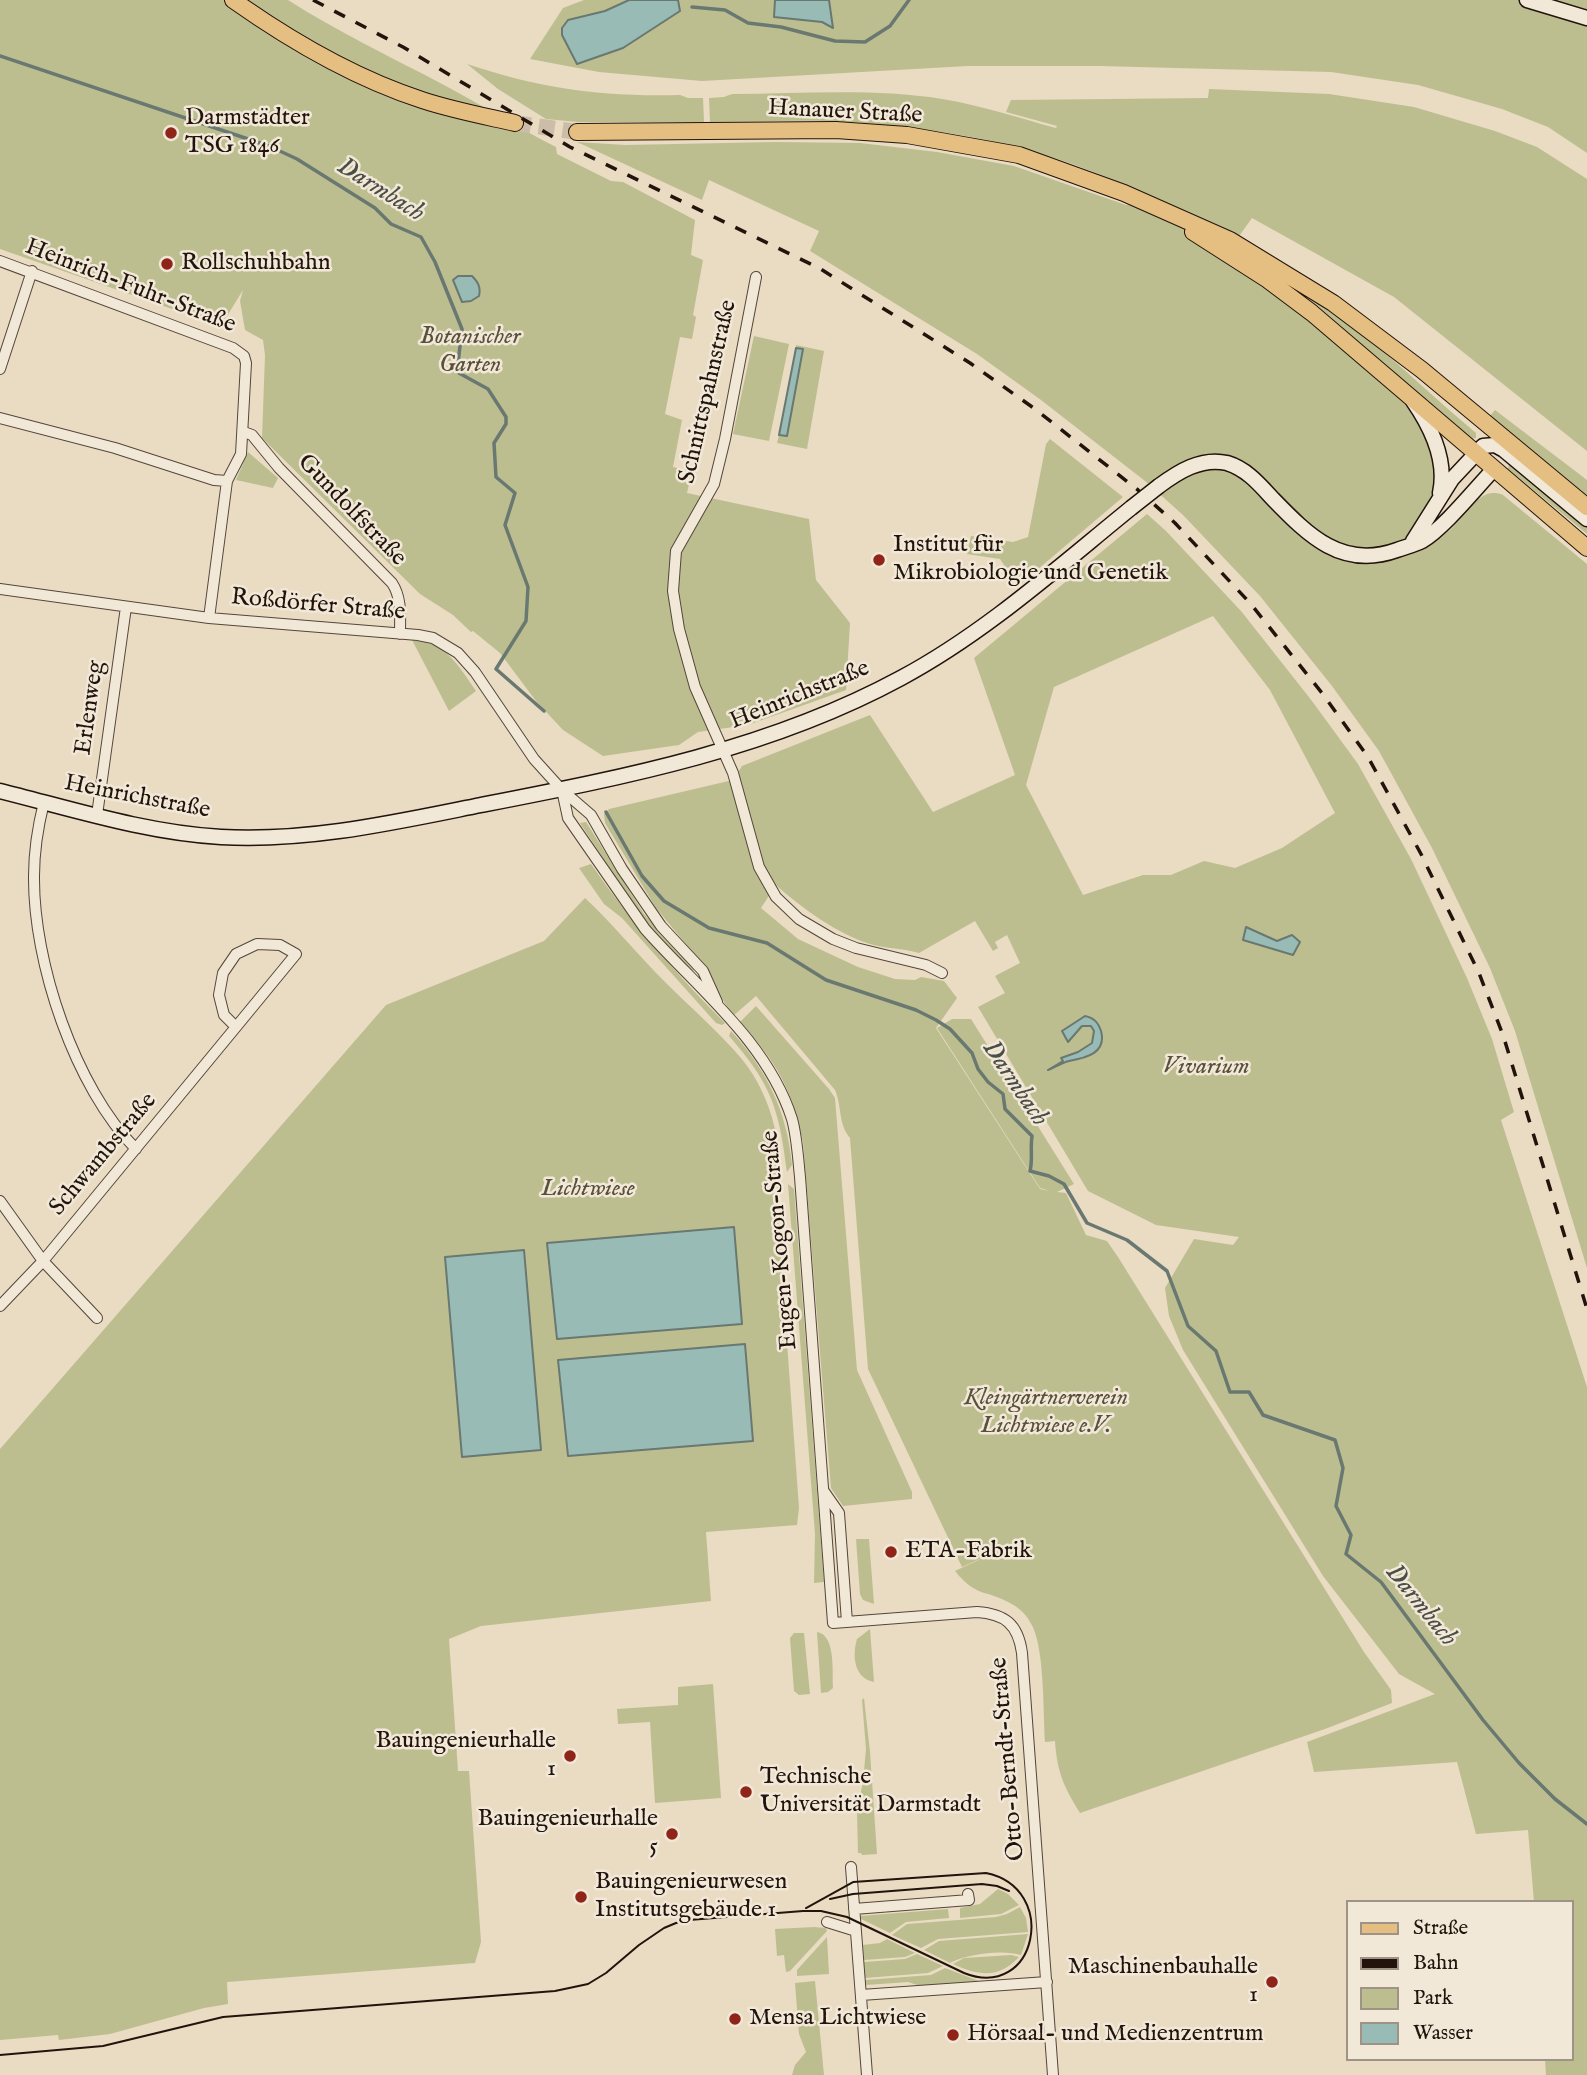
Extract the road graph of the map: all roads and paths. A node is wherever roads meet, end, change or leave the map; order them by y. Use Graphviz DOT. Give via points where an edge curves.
graph roads {
  1 [pos="233,0"];
  2 [pos="1527,0"];
  3 [pos="1587,18"];
  4 [pos="515,124"];
  5 [pos="577,132"];
  6 [pos="1143,201"];
  7 [pos="0,261"];
  8 [pos="32,271"];
  9 [pos="756,277"];
  10 [pos="0,369"];
  11 [pos="1405,392"];
  12 [pos="0,418"];
  13 [pos="244,432"];
  14 [pos="1505,446"];
  15 [pos="1475,453"];
  16 [pos="1494,469"];
  17 [pos="227,481"];
  18 [pos="1439,498"];
  19 [pos="1587,507"];
  20 [pos="1587,519"];
  21 [pos="1404,548"];
  22 [pos="1587,548"];
  23 [pos="0,589"];
  24 [pos="126,607"];
  25 [pos="209,618"];
  26 [pos="400,634"];
  27 [pos="724,751"];
  28 [pos="562,790"];
  29 [pos="0,791"];
  30 [pos="44,802"];
  31 [pos="97,815"];
  32 [pos="942,973"];
  33 [pos="720,1009"];
  34 [pos="236,1027"];
  35 [pos="136,1149"];
  36 [pos="0,1201"];
  37 [pos="43,1261"];
  38 [pos="0,1306"];
  39 [pos="97,1318"];
  40 [pos="823,1490"];
  41 [pos="847,1622"];
  42 [pos="833,1623"];
  43 [pos="851,1867"];
  44 [pos="968,1894"];
  45 [pos="854,1909"];
  46 [pos="827,1922"];
  47 [pos="856,1931"];
  48 [pos="1046,1982"];
  49 [pos="861,1995"];
  50 [pos="867,2075"];
  51 [pos="1053,2075"];
  1 -- 4 [label="main road" via="311,51 377,83"];
  2 -- 3 [label="main road"];
  5 -- 6 [label="main road, Hanauer Straße" via="836,130 907,135 1020,155"];
  6 -- 11 [label="main road" via="1268,280"];
  6 -- 14 [label="main road" via="1230,240 1333,303 1422,370"];
  7 -- 8 [label="street, Heinrich-Fuhr-Straße"];
  8 -- 10 [label="street"];
  8 -- 13 [label="street, Heinrich-Fuhr-Straße" via="244,356"];
  9 -- 27 [label="street, Schnittspahnstraße" via="714,484 679,543 673,591 692,678"];
  11 -- 15 [label="main road"];
  11 -- 18 [label="main road" via="1438,451 1442,473"];
  12 -- 17 [label="street"];
  13 -- 17 [label="street" via="241,454"];
  13 -- 26 [label="street, Gundolfstraße" via="252,435 392,583 400,605"];
  14 -- 15 [label="main road" via="1483,446"];
  14 -- 16 [label="main road"];
  14 -- 19 [label="main road"];
  14 -- 20 [label="main road"];
  15 -- 16 [label="main road"];
  15 -- 18 [label="main road"];
  16 -- 21 [label="main road, Heinrichstraße" via="1432,534"];
  16 -- 22 [label="main road"];
  17 -- 25 [label="street"];
  18 -- 21 [label="main road" via="1418,536"];
  21 -- 27 [label="main road, Heinrichstraße, bridge" via="1365,556 1329,547 1302,528 1252,477 1229,464 1197,464 1159,486 992,620 921,666 843,706"];
  23 -- 24 [label="street, Roßdörfer Straße"];
  24 -- 25 [label="street, Roßdörfer Straße"];
  24 -- 31 [label="street, Erlenweg"];
  25 -- 26 [label="street, Roßdörfer Straße"];
  26 -- 28 [label="street, Roßdörfer Straße" via="433,638 458,653 534,759"];
  27 -- 28 [label="main road, Heinrichstraße"];
  27 -- 32 [label="street, Schnittspahnstraße" via="759,867 784,907 833,939"];
  28 -- 31 [label="main road, Heinrichstraße" via="417,818 269,838 174,832"];
  28 -- 33 [label="street, Eugen-Kogon-Straße" via="591,814 661,926 703,971"];
  28 -- 33 [label="street, Eugen-Kogon-Straße" via="568,818 640,922"];
  29 -- 30 [label="main road, Heinrichstraße"];
  30 -- 31 [label="main road, Heinrichstraße"];
  30 -- 35 [label="street" via="33,875 47,973 82,1069 123,1136"];
  33 -- 40 [label="street, Eugen-Kogon-Straße" via="761,1056 792,1120"];
  34 -- 34 [label="street, Schwambstraße" via="289,961 296,954 280,945 257,944 236,954 223,973 219,995 223,1015"];
  34 -- 35 [label="street, Schwambstraße"];
  35 -- 37 [label="street, Schwambstraße"];
  36 -- 37 [label="street"];
  37 -- 38 [label="street, Schwambstraße"];
  37 -- 39 [label="street"];
  40 -- 41 [label="street, Eugen-Kogon-Straße" via="839,1513"];
  40 -- 42 [label="street, Eugen-Kogon-Straße"];
  41 -- 42 [label="street, Otto-Berndt-Straße"];
  41 -- 48 [label="street, Otto-Berndt-Straße" via="977,1612 1002,1617 1015,1629 1022,1653"];
  43 -- 45 [label="street"];
  44 -- 45 [label="street" via="969,1900"];
  45 -- 47 [label="street"];
  46 -- 47 [label="street"];
  47 -- 49 [label="street"];
  48 -- 49 [label="street"];
  48 -- 51 [label="street, Otto-Berndt-Straße"];
  49 -- 50 [label="street"];
}
